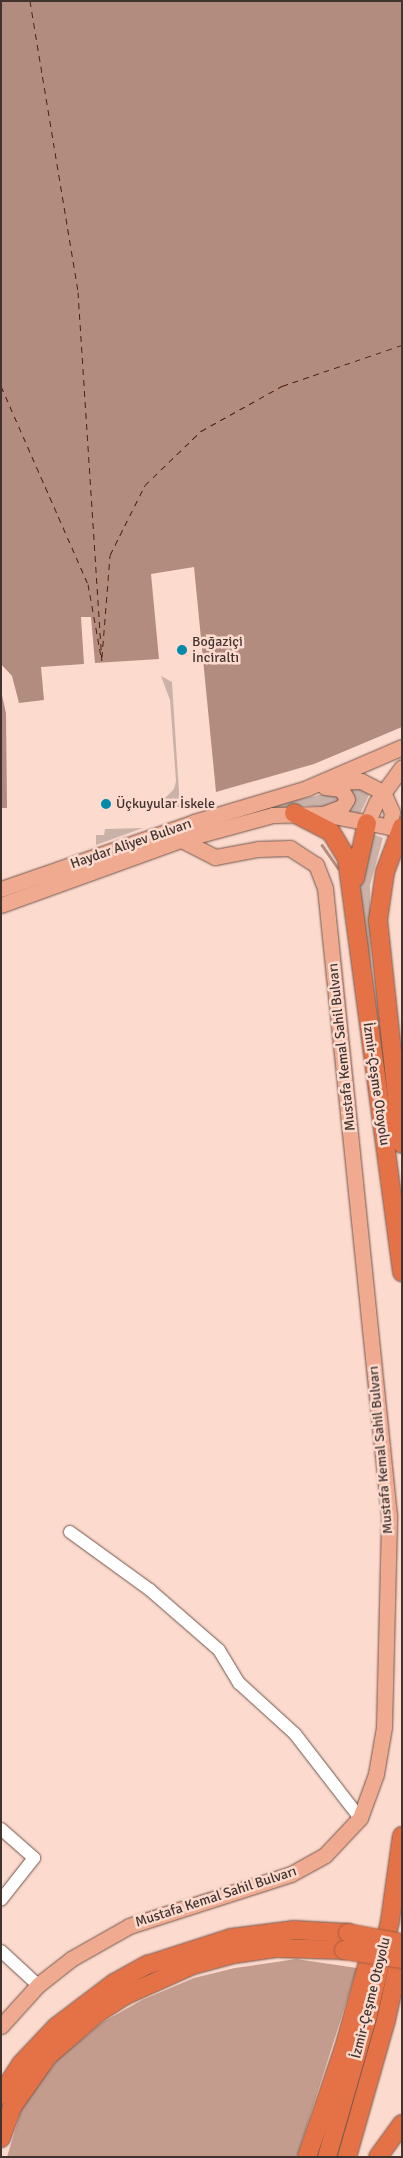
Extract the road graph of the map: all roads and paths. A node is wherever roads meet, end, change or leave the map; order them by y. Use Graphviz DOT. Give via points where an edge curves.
graph roads {
  1 [pos="402,747"];
  2 [pos="402,767"];
  3 [pos="307,788"];
  4 [pos="383,792"];
  5 [pos="294,813"];
  6 [pos="323,814"];
  7 [pos="367,823"];
  8 [pos="221,828"];
  9 [pos="399,828"];
  10 [pos="181,840"];
  11 [pos="228,855"];
  12 [pos="402,869"];
  13 [pos="1,889"];
  14 [pos="380,895"];
  15 [pos="353,896"];
  16 [pos="1,905"];
  17 [pos="402,1144"];
  18 [pos="402,1272"];
  19 [pos="70,1532"];
  20 [pos="360,1818"];
  21 [pos="1,1829"];
  22 [pos="401,1841"];
  23 [pos="1,1900"];
  24 [pos="346,1941"];
  25 [pos="402,1943"];
  26 [pos="402,1948"];
  27 [pos="1,1951"];
  28 [pos="402,1959"];
  29 [pos="38,1985"];
  30 [pos="1,2026"];
  31 [pos="1,2095"];
  32 [pos="402,2124"];
  33 [pos="1,2138"];
  34 [pos="382,2151"];
  35 [pos="307,2157"];
  36 [pos="327,2157"];
  37 [pos="347,2157"];
  1 -- 3 [label="main road, Haydar Aliyev Bulvarı"];
  2 -- 4 [label="main road"];
  3 -- 4 [label="main road" via="350,780 362,781"];
  3 -- 6 [label="main road" via="337,788 346,794 344,804"];
  3 -- 13 [label="main road, Haydar Aliyev Bulvarı" via="194,822"];
  4 -- 7 [label="main road"];
  4 -- 9 [label="main road"];
  5 -- 6 [label="main road, Haydar Aliyev Bulvarı"];
  5 -- 8 [label="main road, Haydar Aliyev Bulvarı" via="252,819"];
  5 -- 15 [label="highway, İzmir-Çeşme Otoyolu" via="320,824 338,840 347,859"];
  6 -- 7 [label="main road, Haydar Aliyev Bulvarı"];
  7 -- 9 [label="main road, Haydar Aliyev Bulvarı"];
  7 -- 15 [label="highway"];
  8 -- 10 [label="main road, Haydar Aliyev Bulvarı"];
  8 -- 11 [label="main road" via="215,836 214,845 219,852"];
  9 -- 14 [label="highway, İzmir-Çeşme Otoyolu" via="378,877"];
  10 -- 11 [label="main road, Mustafa Kemal Sahil Bulvarı" via="210,857"];
  10 -- 16 [label="main road, Haydar Aliyev Bulvarı"];
  11 -- 20 [label="main road, Mustafa Kemal Sahil Bulvarı" via="290,848 316,865 326,888 389,1515 384,1727 376,1774"];
  12 -- 14 [label="highway" via="389,877"];
  14 -- 17 [label="highway, İzmir-Çeşme Otoyolu" via="378,949"];
  15 -- 18 [label="highway, İzmir-Çeşme Otoyolu"];
  19 -- 20 [label="street" via="150,1590 213,1644 239,1683 294,1734"];
  20 -- 29 [label="main road, Mustafa Kemal Sahil Bulvarı" via="325,1855 308,1866 129,1926 71,1959"];
  21 -- 23 [label="street" via="34,1858"];
  22 -- 35 [label="highway" via="344,2048"];
  22 -- 36 [label="highway, İzmir-Çeşme Otoyolu" via="390,1921 368,2015"];
  24 -- 25 [label="highway, bridge"];
  24 -- 28 [label="highway, bridge"];
  24 -- 31 [label="highway" via="294,1930 231,1938 147,1965 114,1983 56,2027 21,2064"];
  24 -- 33 [label="highway" via="234,1954 194,1965 124,1996 98,2013 48,2056 12,2108"];
  26 -- 37 [label="highway, İzmir-Çeşme Otoyolu" via="386,2020"];
  27 -- 29 [label="street"];
  29 -- 30 [label="main road, Mustafa Kemal Sahil Bulvarı"];
  32 -- 34 [label="highway"];
}
